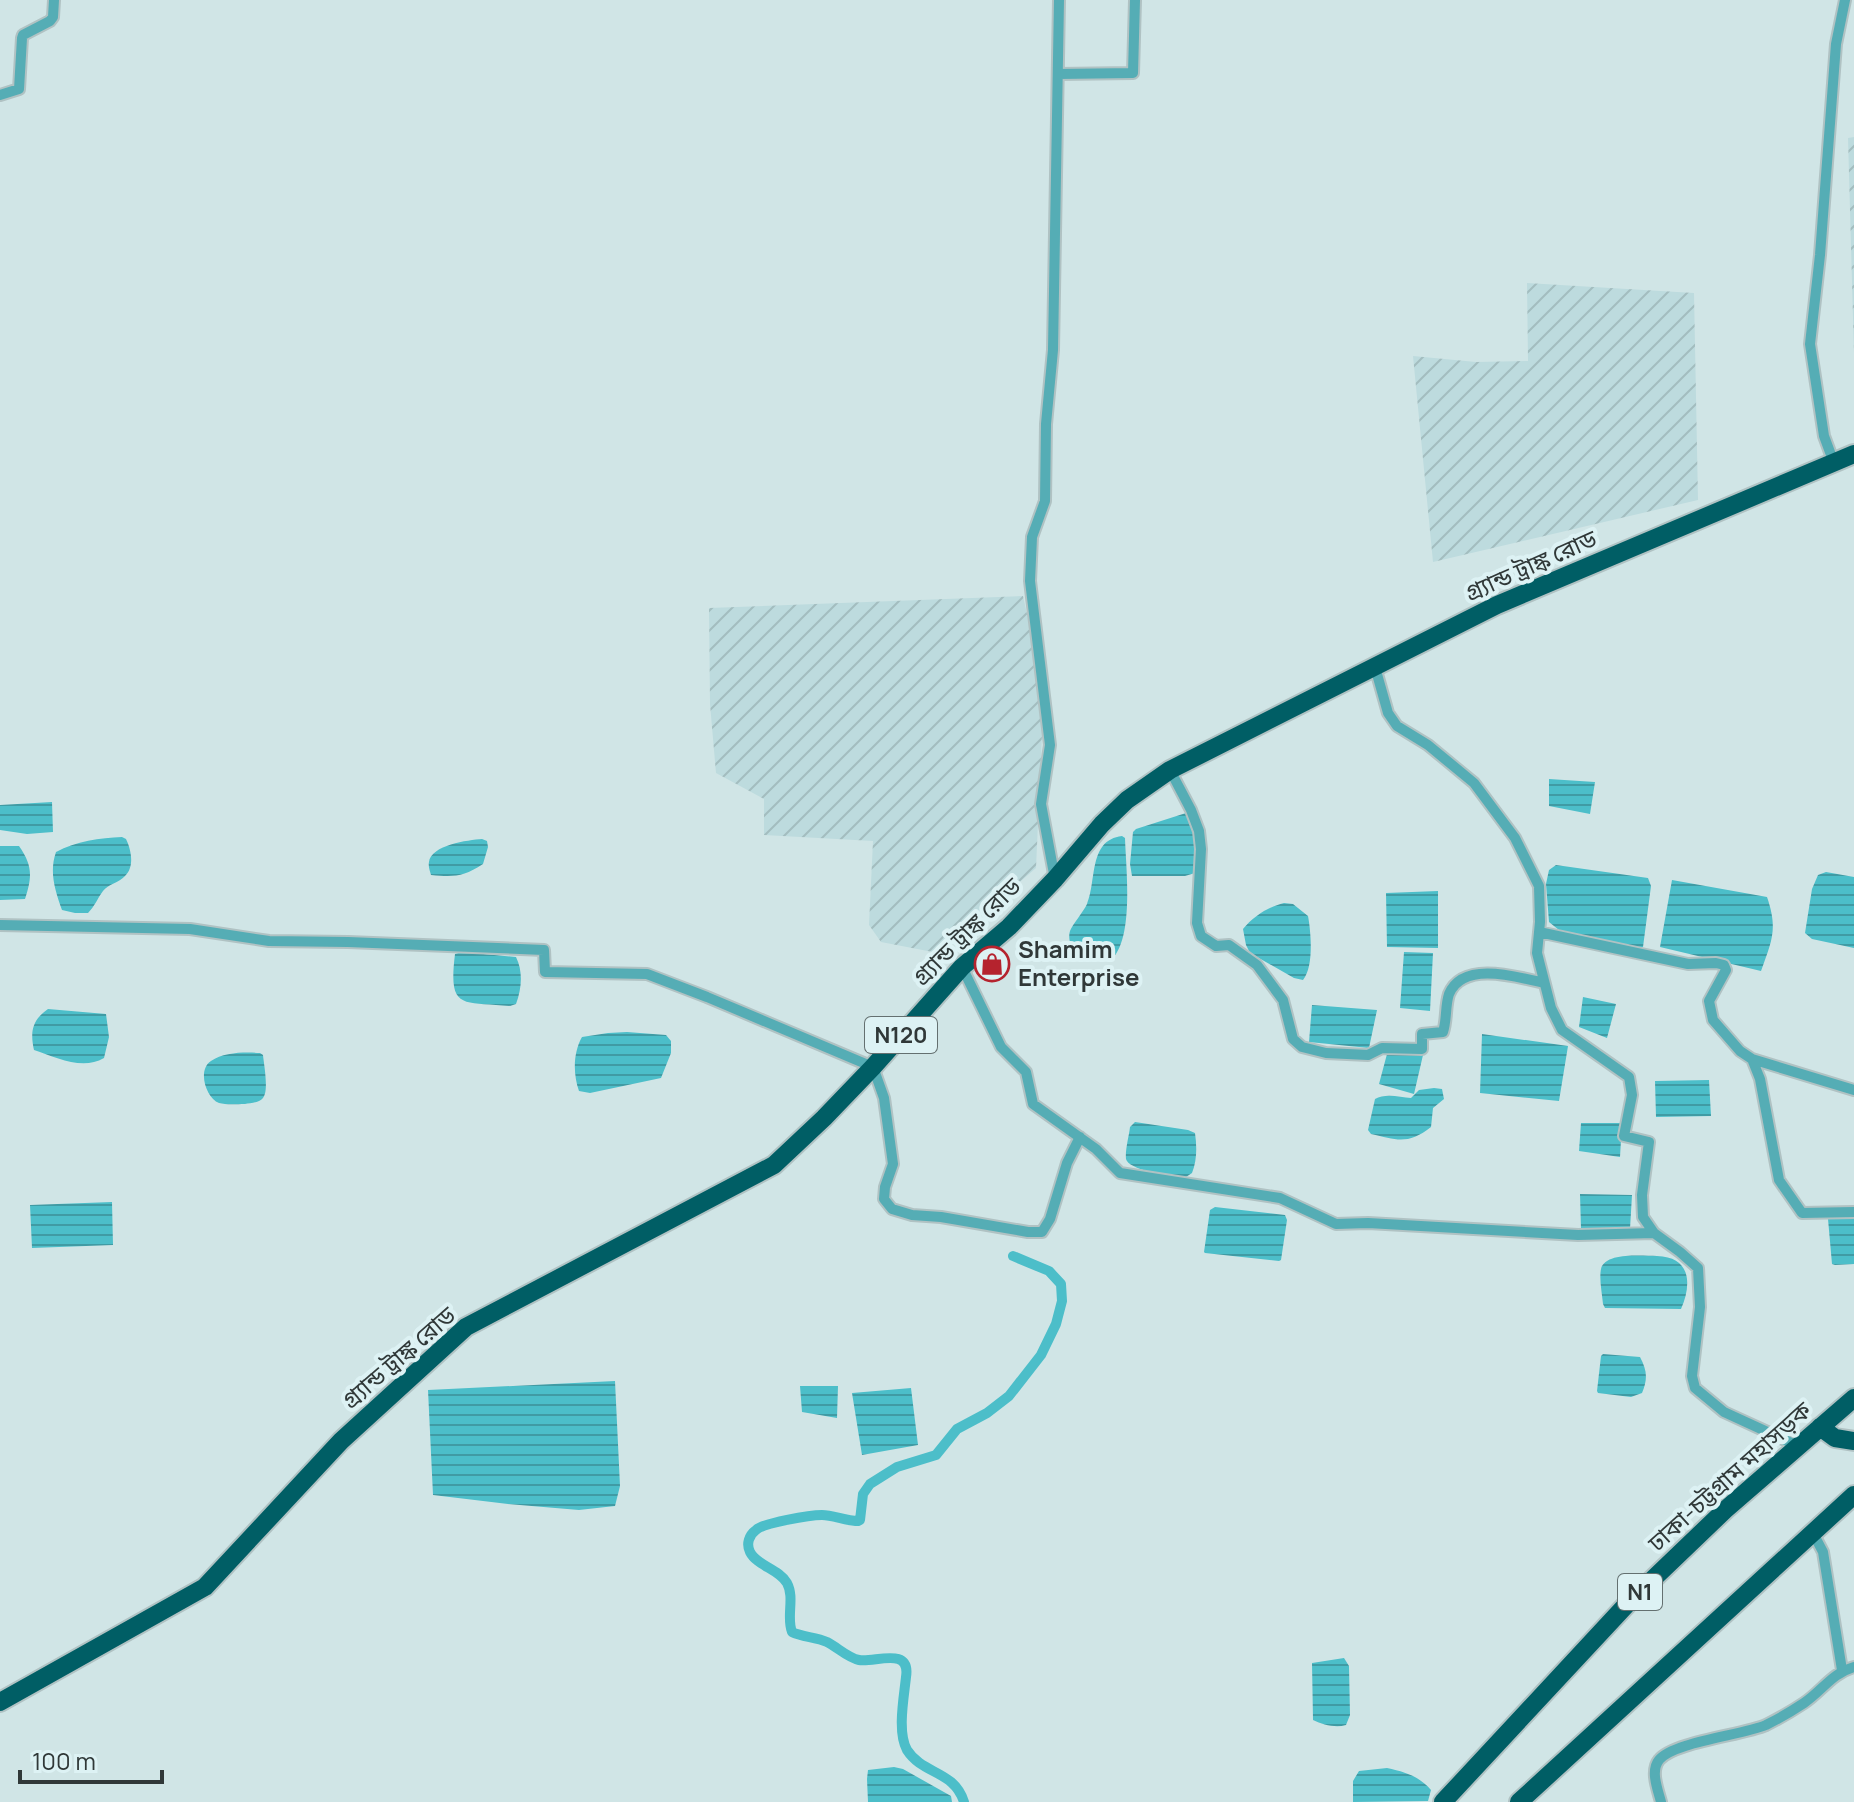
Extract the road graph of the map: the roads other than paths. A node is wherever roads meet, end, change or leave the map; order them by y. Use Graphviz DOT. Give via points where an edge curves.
graph roads {
  1 [pos="54,0"];
  2 [pos="1059,0"];
  3 [pos="1135,0"];
  4 [pos="1845,0"];
  5 [pos="1058,74"];
  6 [pos="0,95"];
  7 [pos="1854,454"];
  8 [pos="1834,463"];
  9 [pos="1375,667"];
  10 [pos="1170,770"];
  11 [pos="1055,879"];
  12 [pos="0,925"];
  13 [pos="1539,932"];
  14 [pos="962,967"];
  15 [pos="1544,983"];
  16 [pos="1752,1059"];
  17 [pos="873,1067"];
  18 [pos="1854,1090"];
  19 [pos="1080,1137"];
  20 [pos="1854,1212"];
  21 [pos="1654,1233"];
  22 [pos="1854,1398"];
  23 [pos="1820,1427"];
  24 [pos="1854,1441"];
  25 [pos="1798,1446"];
  26 [pos="1854,1495"];
  27 [pos="1813,1533"];
  28 [pos="1854,1667"];
  29 [pos="1842,1670"];
  30 [pos="0,1702"];
  31 [pos="1443,1802"];
  32 [pos="1519,1802"];
  33 [pos="1661,1802"];
  1 -- 6 [label="street" via="50,21 23,35 19,89"];
  2 -- 5 [label="street"];
  3 -- 5 [label="street" via="1133,73"];
  4 -- 8 [label="street" via="1836,44 1810,344 1824,436"];
  5 -- 11 [label="street" via="1045,501 1032,537 1030,581 1050,745 1041,804"];
  7 -- 8 [label="highway, গ্র্যান্ড ট্রাঙ্ক রোড / N120"];
  8 -- 9 [label="highway, গ্র্যান্ড ট্রাঙ্ক রোড / N120" via="1497,605"];
  9 -- 10 [label="highway, গ্র্যান্ড ট্রাঙ্ক রোড / N120"];
  9 -- 13 [label="street" via="1397,726 1474,783 1515,838 1539,886"];
  10 -- 11 [label="highway, গ্র্যান্ড ট্রাঙ্ক রোড / N120" via="1127,800"];
  10 -- 15 [label="street" via="1199,831 1201,936 1216,946 1229,945 1257,965 1283,1000 1293,1039 1302,1047 1368,1055 1382,1048 1422,1049 1422,1034 1443,1032 1450,992 1460,981 1498,973"];
  11 -- 14 [label="highway, গ্র্যান্ড ট্রাঙ্ক রোড / N120"];
  12 -- 17 [label="street" via="190,929 269,941 544,950 545,972 647,974"];
  13 -- 15 [label="street" via="1537,953"];
  13 -- 16 [label="street" via="1688,964 1724,965 1709,1001 1713,1020"];
  14 -- 17 [label="highway, গ্র্যান্ড ট্রাঙ্ক রোড / N120"];
  14 -- 19 [label="street" via="1001,1047 1026,1072 1033,1104"];
  15 -- 21 [label="street" via="1562,1030 1629,1077 1632,1095 1624,1136 1649,1142 1643,1217"];
  16 -- 18 [label="street"];
  16 -- 20 [label="street" via="1779,1180 1802,1213"];
  17 -- 19 [label="street" via="891,1143 893,1164 884,1199 892,1209 1042,1232"];
  17 -- 30 [label="highway, গ্র্যান্ড ট্রাঙ্ক রোড / N120" via="774,1165 466,1327 341,1441 205,1587"];
  19 -- 21 [label="street" via="1120,1173 1280,1198 1336,1224 1578,1235"];
  21 -- 25 [label="street" via="1698,1268 1695,1388 1724,1412"];
  22 -- 23 [label="highway, ঢাকা-চট্টগ্রাম মহাসড়ক / N1"];
  23 -- 24 [label="highway" via="1835,1438"];
  23 -- 25 [label="highway, ঢাকা-চট্টগ্রাম মহাসড়ক / N1"];
  25 -- 31 [label="highway, ঢাকা-চট্টগ্রাম মহাসড়ক / N1" via="1628,1603"];
  26 -- 27 [label="highway"];
  27 -- 29 [label="street" via="1823,1552"];
  27 -- 32 [label="highway"];
  28 -- 29 [label="street"];
  29 -- 33 [label="street" via="1805,1703 1764,1726 1659,1759 1655,1768"];
}
